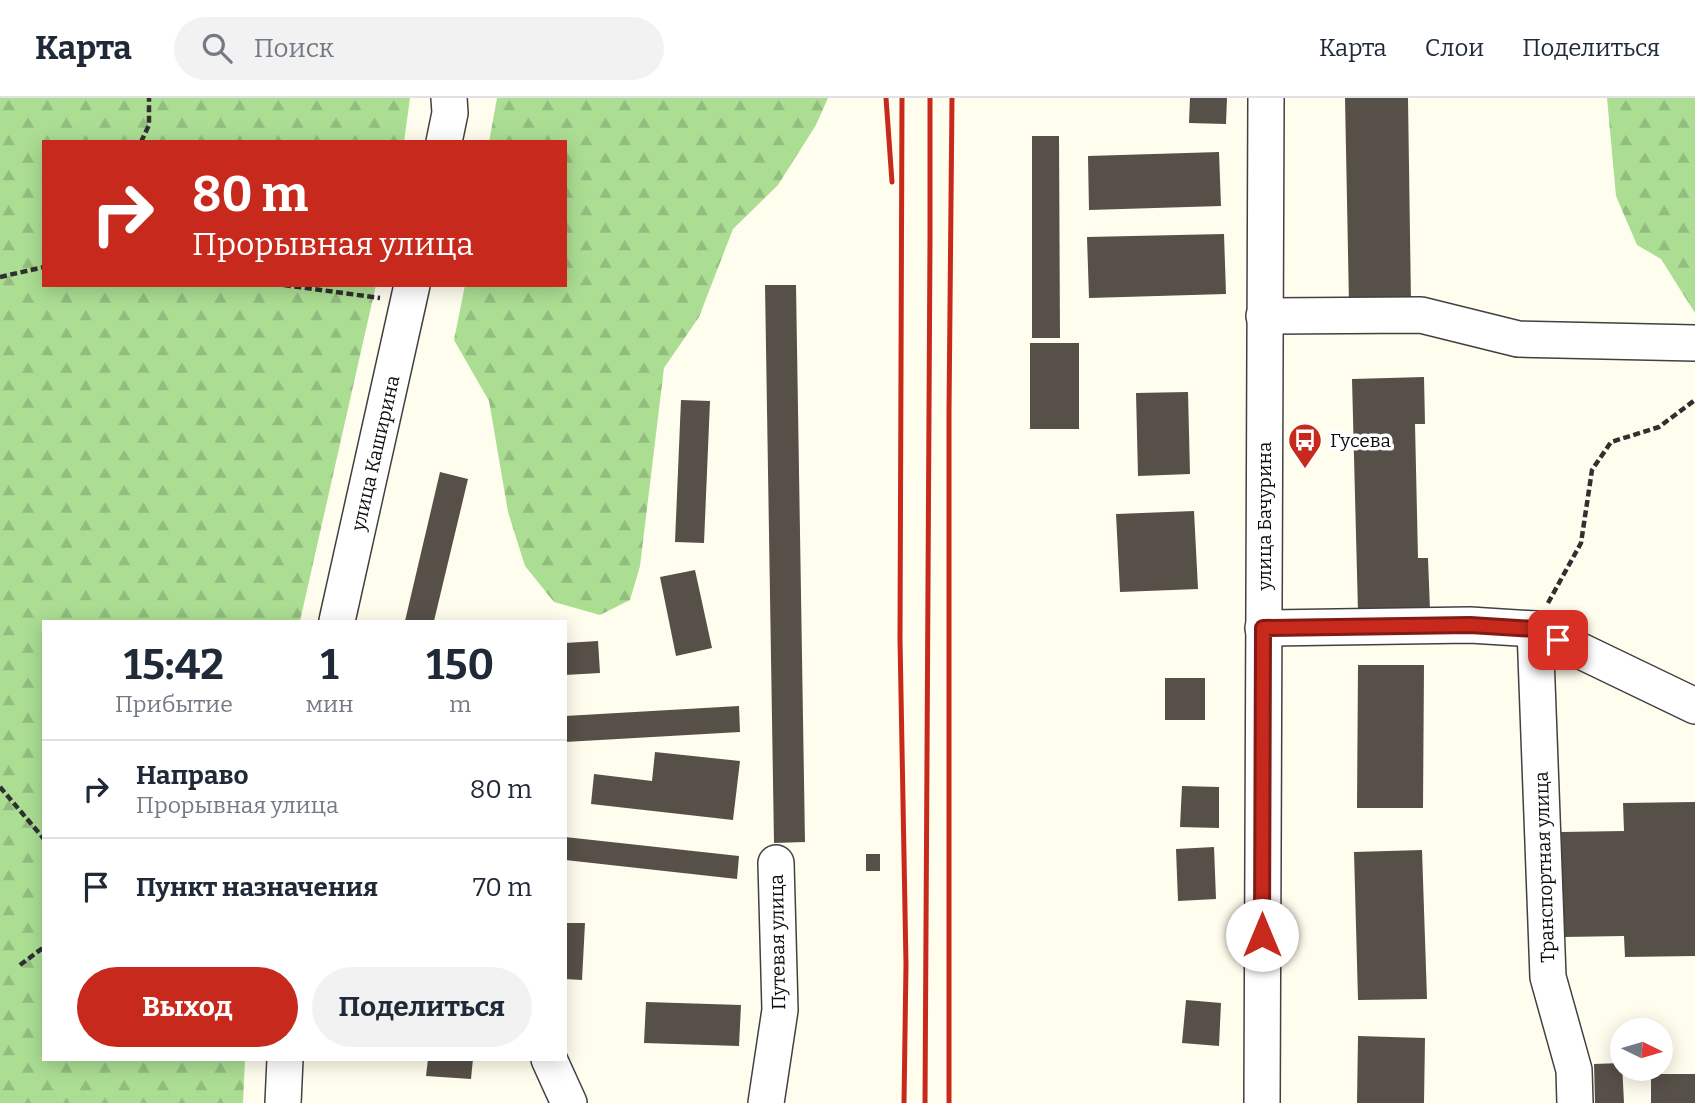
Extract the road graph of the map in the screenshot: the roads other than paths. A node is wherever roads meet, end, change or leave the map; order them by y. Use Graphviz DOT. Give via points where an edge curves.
graph roads {
  1 [pos="449,98"];
  2 [pos="1266,98"];
  3 [pos="444,140"];
  4 [pos="410,294"];
  5 [pos="1264,316"];
  6 [pos="1695,343"];
  7 [pos="337,620"];
  8 [pos="1263,628"];
  9 [pos="1535,629"];
  10 [pos="1695,706"];
  11 [pos="776,863"];
  12 [pos="285,1061"];
  13 [pos="550,1061"];
  14 [pos="283,1103"];
  15 [pos="569,1103"];
  16 [pos="765,1103"];
  17 [pos="1262,1103"];
  18 [pos="1575,1103"];
  1 -- 3 [label="street"];
  2 -- 5 [label="street, улица Бачурина"];
  4 -- 7 [label="street, улица Каширина"];
  5 -- 6 [label="street" via="1421,314 1518,339"];
  5 -- 8 [label="street, улица Бачурина"];
  8 -- 9 [label="street" via="1470,625"];
  8 -- 17 [label="street, улица Бачурина"];
  9 -- 10 [label="street"];
  9 -- 18 [label="street, Транспортная улица" via="1548,978 1574,1070"];
  11 -- 16 [label="street, Путевая улица" via="780,1010"];
  12 -- 14 [label="street"];
  13 -- 15 [label="street"];
}
